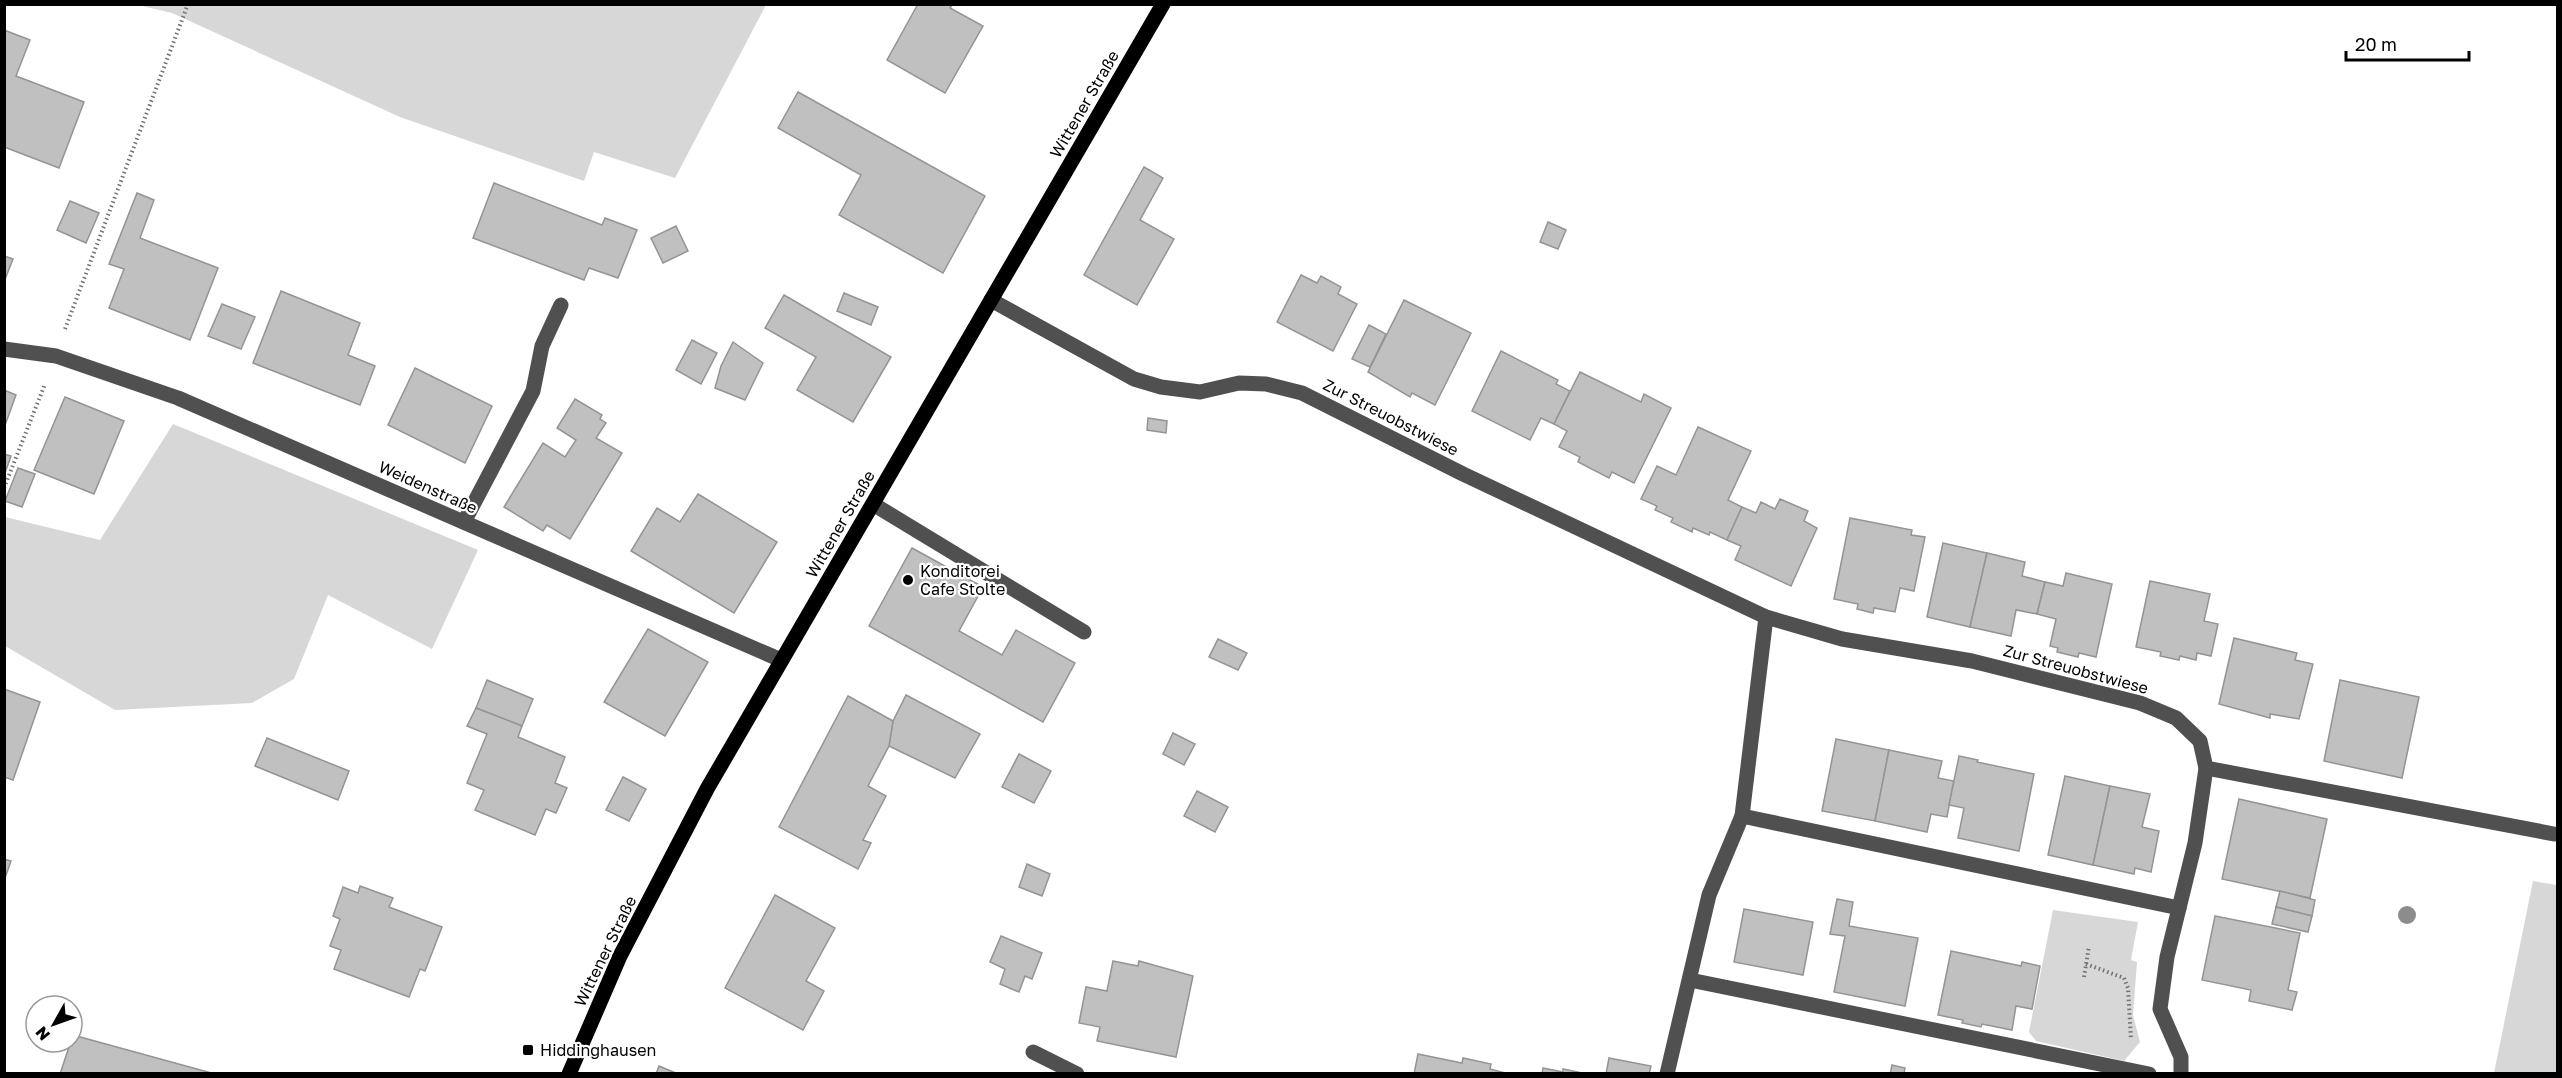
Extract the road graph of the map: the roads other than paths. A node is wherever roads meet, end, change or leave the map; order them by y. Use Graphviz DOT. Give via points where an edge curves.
graph roads {
  1 [pos="1163,4"];
  2 [pos="991,300"];
  3 [pos="561,305"];
  4 [pos="4,349"];
  5 [pos="873,504"];
  6 [pos="464,522"];
  7 [pos="1766,617"];
  8 [pos="1084,632"];
  9 [pos="781,660"];
  10 [pos="2206,768"];
  11 [pos="1742,816"];
  12 [pos="2554,834"];
  13 [pos="2179,908"];
  14 [pos="1690,980"];
  15 [pos="1033,1052"];
  16 [pos="569,1074"];
  17 [pos="1077,1074"];
  18 [pos="1667,1074"];
  19 [pos="2149,1074"];
  20 [pos="2181,1074"];
  1 -- 2 [label="main road, Wittener Straße"];
  2 -- 5 [label="main road, Wittener Straße"];
  2 -- 7 [label="street, Zur Streuobstwiese" via="1134,379 1200,392 1239,383 1266,384 1302,393"];
  3 -- 6 [label="street" via="542,346 534,391"];
  4 -- 6 [label="street, Weidenstraße" via="56,356 178,398"];
  5 -- 8 [label="street"];
  5 -- 9 [label="main road, Wittener Straße"];
  6 -- 9 [label="street, Weidenstraße"];
  7 -- 10 [label="street, Zur Streuobstwiese" via="1842,639 1972,661 2140,703 2176,718 2200,741"];
  7 -- 11 [label="street"];
  9 -- 16 [label="main road, Wittener Straße" via="707,789 620,956"];
  10 -- 12 [label="street"];
  10 -- 13 [label="street, Zur Streuobstwiese" via="2195,843"];
  11 -- 13 [label="street"];
  11 -- 14 [label="street" via="1709,895"];
  13 -- 20 [label="street, Zur Streuobstwiese" via="2160,1009 2181,1057"];
  14 -- 18 [label="street"];
  14 -- 19 [label="street"];
  15 -- 17 [label="street"];
}
